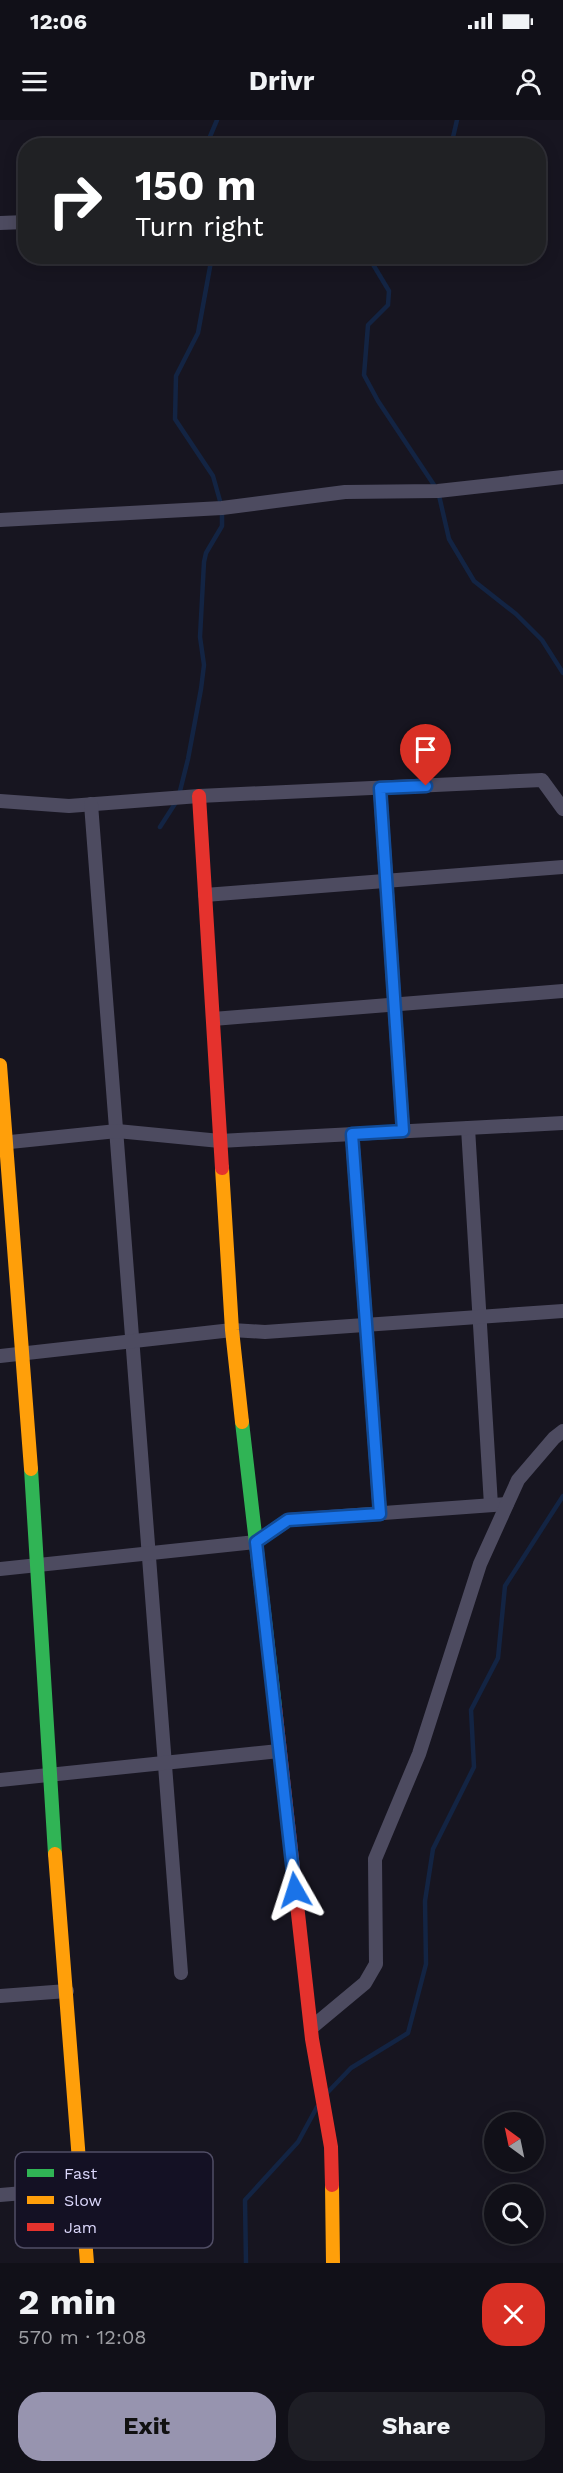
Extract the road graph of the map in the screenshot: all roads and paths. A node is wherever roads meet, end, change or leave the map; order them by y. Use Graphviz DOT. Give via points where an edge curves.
graph roads {
  1 [pos="18,223"];
  2 [pos="0,224"];
  3 [pos="563,477"];
  4 [pos="0,520"];
  5 [pos="380,788"];
  6 [pos="199,796"];
  7 [pos="0,801"];
  8 [pos="92,804"];
  9 [pos="563,809"];
  10 [pos="563,867"];
  11 [pos="387,880"];
  12 [pos="205,895"];
  13 [pos="563,991"];
  14 [pos="395,1005"];
  15 [pos="213,1019"];
  16 [pos="0,1065"];
  17 [pos="563,1123"];
  18 [pos="468,1128"];
  19 [pos="117,1131"];
  20 [pos="403,1131"];
  21 [pos="352,1134"];
  22 [pos="220,1141"];
  23 [pos="3,1143"];
  24 [pos="563,1311"];
  25 [pos="479,1317"];
  26 [pos="366,1325"];
  27 [pos="231,1330"];
  28 [pos="133,1341"];
  29 [pos="21,1354"];
  30 [pos="0,1356"];
  31 [pos="563,1431"];
  32 [pos="507,1504"];
  33 [pos="491,1505"];
  34 [pos="380,1514"];
  35 [pos="256,1542"];
  36 [pos="150,1554"];
  37 [pos="39,1566"];
  38 [pos="0,1569"];
  39 [pos="279,1751"];
  40 [pos="165,1762"];
  41 [pos="49,1774"];
  42 [pos="0,1780"];
  43 [pos="181,1973"];
  44 [pos="67,1991"];
  45 [pos="0,1996"];
  46 [pos="311,2028"];
  47 [pos="79,2152"];
  48 [pos="15,2194"];
  49 [pos="0,2195"];
  50 [pos="86,2248"];
  51 [pos="87,2263"];
  52 [pos="333,2263"];
  1 -- 2 [label="street"];
  3 -- 4 [label="street" via="430,491 345,492 222,508"];
  5 -- 6 [label="street"];
  5 -- 9 [label="street" via="542,780"];
  5 -- 11 [label="street"];
  6 -- 8 [label="street"];
  6 -- 12 [label="street"];
  7 -- 8 [label="street"];
  8 -- 19 [label="street"];
  10 -- 11 [label="street"];
  11 -- 12 [label="street"];
  11 -- 14 [label="street"];
  12 -- 15 [label="street"];
  13 -- 14 [label="street"];
  14 -- 15 [label="street"];
  14 -- 20 [label="street"];
  15 -- 22 [label="street"];
  16 -- 23 [label="street"];
  17 -- 18 [label="street"];
  18 -- 20 [label="street"];
  18 -- 25 [label="street"];
  19 -- 22 [label="street"];
  19 -- 23 [label="street"];
  19 -- 28 [label="street"];
  20 -- 21 [label="street"];
  21 -- 22 [label="street"];
  21 -- 26 [label="street"];
  22 -- 27 [label="street"];
  23 -- 29 [label="street"];
  24 -- 25 [label="street"];
  25 -- 26 [label="street"];
  25 -- 33 [label="street"];
  26 -- 27 [label="street" via="265,1332"];
  26 -- 34 [label="street"];
  27 -- 28 [label="street"];
  27 -- 35 [label="street"];
  28 -- 29 [label="street"];
  28 -- 36 [label="street"];
  29 -- 30 [label="street"];
  29 -- 37 [label="street"];
  31 -- 32 [label="street" via="518,1480"];
  32 -- 33 [label="street"];
  32 -- 46 [label="street" via="480,1564 419,1754 375,1859 376,1964 365,1983"];
  33 -- 34 [label="street"];
  34 -- 35 [label="street" via="288,1520"];
  35 -- 36 [label="street"];
  35 -- 39 [label="street"];
  36 -- 37 [label="street"];
  36 -- 40 [label="street"];
  37 -- 38 [label="street"];
  37 -- 41 [label="street"];
  39 -- 40 [label="street"];
  39 -- 46 [label="street"];
  40 -- 41 [label="street"];
  40 -- 43 [label="street"];
  41 -- 42 [label="street"];
  41 -- 44 [label="street"];
  44 -- 45 [label="street"];
  44 -- 47 [label="street"];
  46 -- 52 [label="street" via="331,2147"];
  48 -- 49 [label="street"];
  50 -- 51 [label="street"];
}
